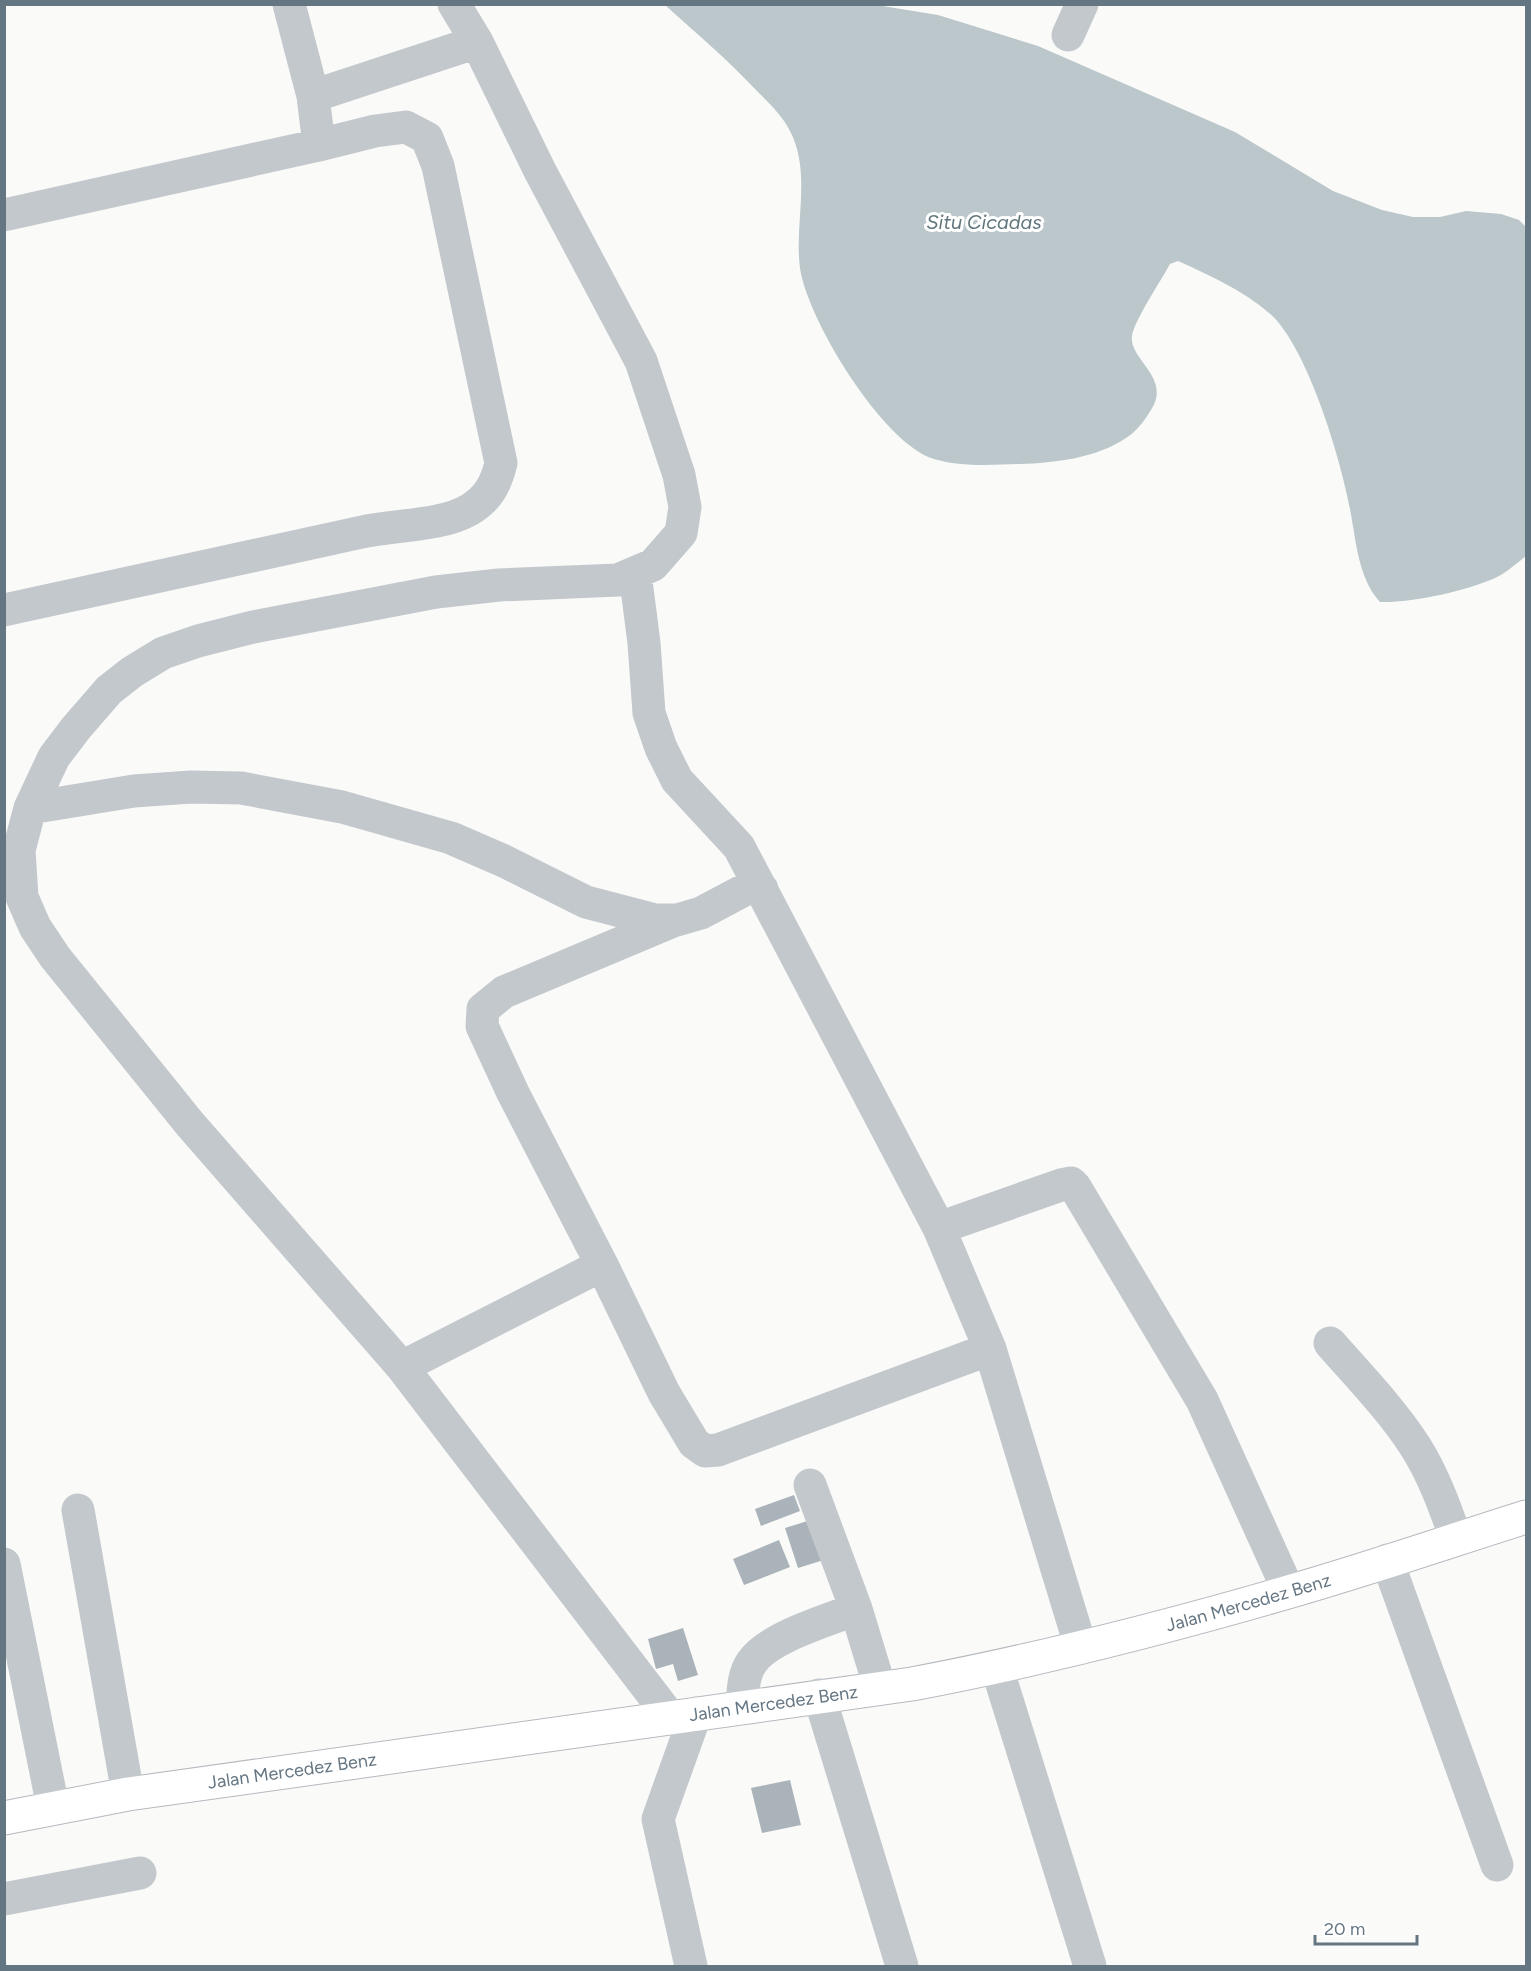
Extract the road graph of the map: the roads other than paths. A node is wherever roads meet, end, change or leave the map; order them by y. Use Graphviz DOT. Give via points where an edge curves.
graph roads {
  1 [pos="290,4"];
  2 [pos="454,4"];
  3 [pos="1082,4"];
  4 [pos="1068,35"];
  5 [pos="477,42"];
  6 [pos="313,96"];
  7 [pos="319,145"];
  8 [pos="4,215"];
  9 [pos="635,573"];
  10 [pos="4,610"];
  11 [pos="30,808"];
  12 [pos="762,890"];
  13 [pos="676,920"];
  14 [pos="939,1228"];
  15 [pos="602,1264"];
  16 [pos="1330,1343"];
  17 [pos="990,1349"];
  18 [pos="402,1367"];
  19 [pos="810,1485"];
  20 [pos="78,1510"];
  21 [pos="1527,1517"];
  22 [pos="1456,1539"];
  23 [pos="1387,1560"];
  24 [pos="4,1564"];
  25 [pos="1289,1592"];
  26 [pos="856,1609"];
  27 [pos="1081,1648"];
  28 [pos="997,1668"];
  29 [pos="880,1688"];
  30 [pos="819,1695"];
  31 [pos="742,1707"];
  32 [pos="683,1715"];
  33 [pos="128,1794"];
  34 [pos="53,1807"];
  35 [pos="4,1818"];
  36 [pos="1497,1865"];
  37 [pos="140,1873"];
  38 [pos="4,1899"];
  39 [pos="691,1966"];
  40 [pos="902,1966"];
  41 [pos="1090,1966"];
  1 -- 6 [label="street"];
  2 -- 5 [label="street"];
  3 -- 4 [label="street"];
  5 -- 6 [label="street"];
  5 -- 9 [label="street" via="640,362 679,475 685,507 681,534 653,565"];
  6 -- 7 [label="street"];
  7 -- 8 [label="street"];
  7 -- 10 [label="street" via="375,130 406,127 427,138 438,166 501,463 496,483 484,500 468,511 438,520 374,530"];
  9 -- 11 [label="street" via="618,580 436,592 253,627 163,653 109,690 76,728 54,757"];
  9 -- 12 [label="street" via="650,713 661,748 677,780 739,847"];
  11 -- 13 [label="street" via="134,791 191,787 241,788 294,796 451,838 586,902 655,920"];
  11 -- 18 [label="street" via="19,850 22,897 35,927 190,1124"];
  12 -- 13 [label="street" via="750,887 702,913"];
  12 -- 14 [label="street"];
  13 -- 15 [label="street" via="504,992 483,1009 481,1018 513,1093"];
  14 -- 17 [label="street"];
  14 -- 25 [label="street" via="1061,1185 1071,1183 1075,1187 1202,1400"];
  15 -- 17 [label="street" via="664,1393 694,1443 705,1451 718,1450"];
  15 -- 18 [label="street"];
  16 -- 22 [label="street" via="1416,1447 1442,1499"];
  17 -- 27 [label="street"];
  18 -- 32 [label="street"];
  19 -- 26 [label="street"];
  20 -- 33 [label="street"];
  21 -- 22 [label="main road, Jalan Mercedez Benz"];
  22 -- 23 [label="main road, Jalan Mercedez Benz"];
  23 -- 25 [label="main road, Jalan Mercedez Benz"];
  23 -- 36 [label="street"];
  24 -- 34 [label="street"];
  25 -- 27 [label="main road, Jalan Mercedez Benz"];
  26 -- 29 [label="street"];
  26 -- 31 [label="street" via="770,1644 751,1662 743,1682"];
  27 -- 28 [label="main road, Jalan Mercedez Benz"];
  28 -- 29 [label="main road, Jalan Mercedez Benz"];
  28 -- 41 [label="street"];
  29 -- 30 [label="main road, Jalan Mercedez Benz"];
  30 -- 31 [label="main road, Jalan Mercedez Benz"];
  30 -- 40 [label="street"];
  31 -- 32 [label="main road, Jalan Mercedez Benz"];
  32 -- 33 [label="main road, Jalan Mercedez Benz"];
  32 -- 39 [label="street" via="658,1819"];
  33 -- 34 [label="main road, Jalan Mercedez Benz"];
  34 -- 35 [label="main road, Jalan Mercedez Benz"];
  37 -- 38 [label="street"];
}
